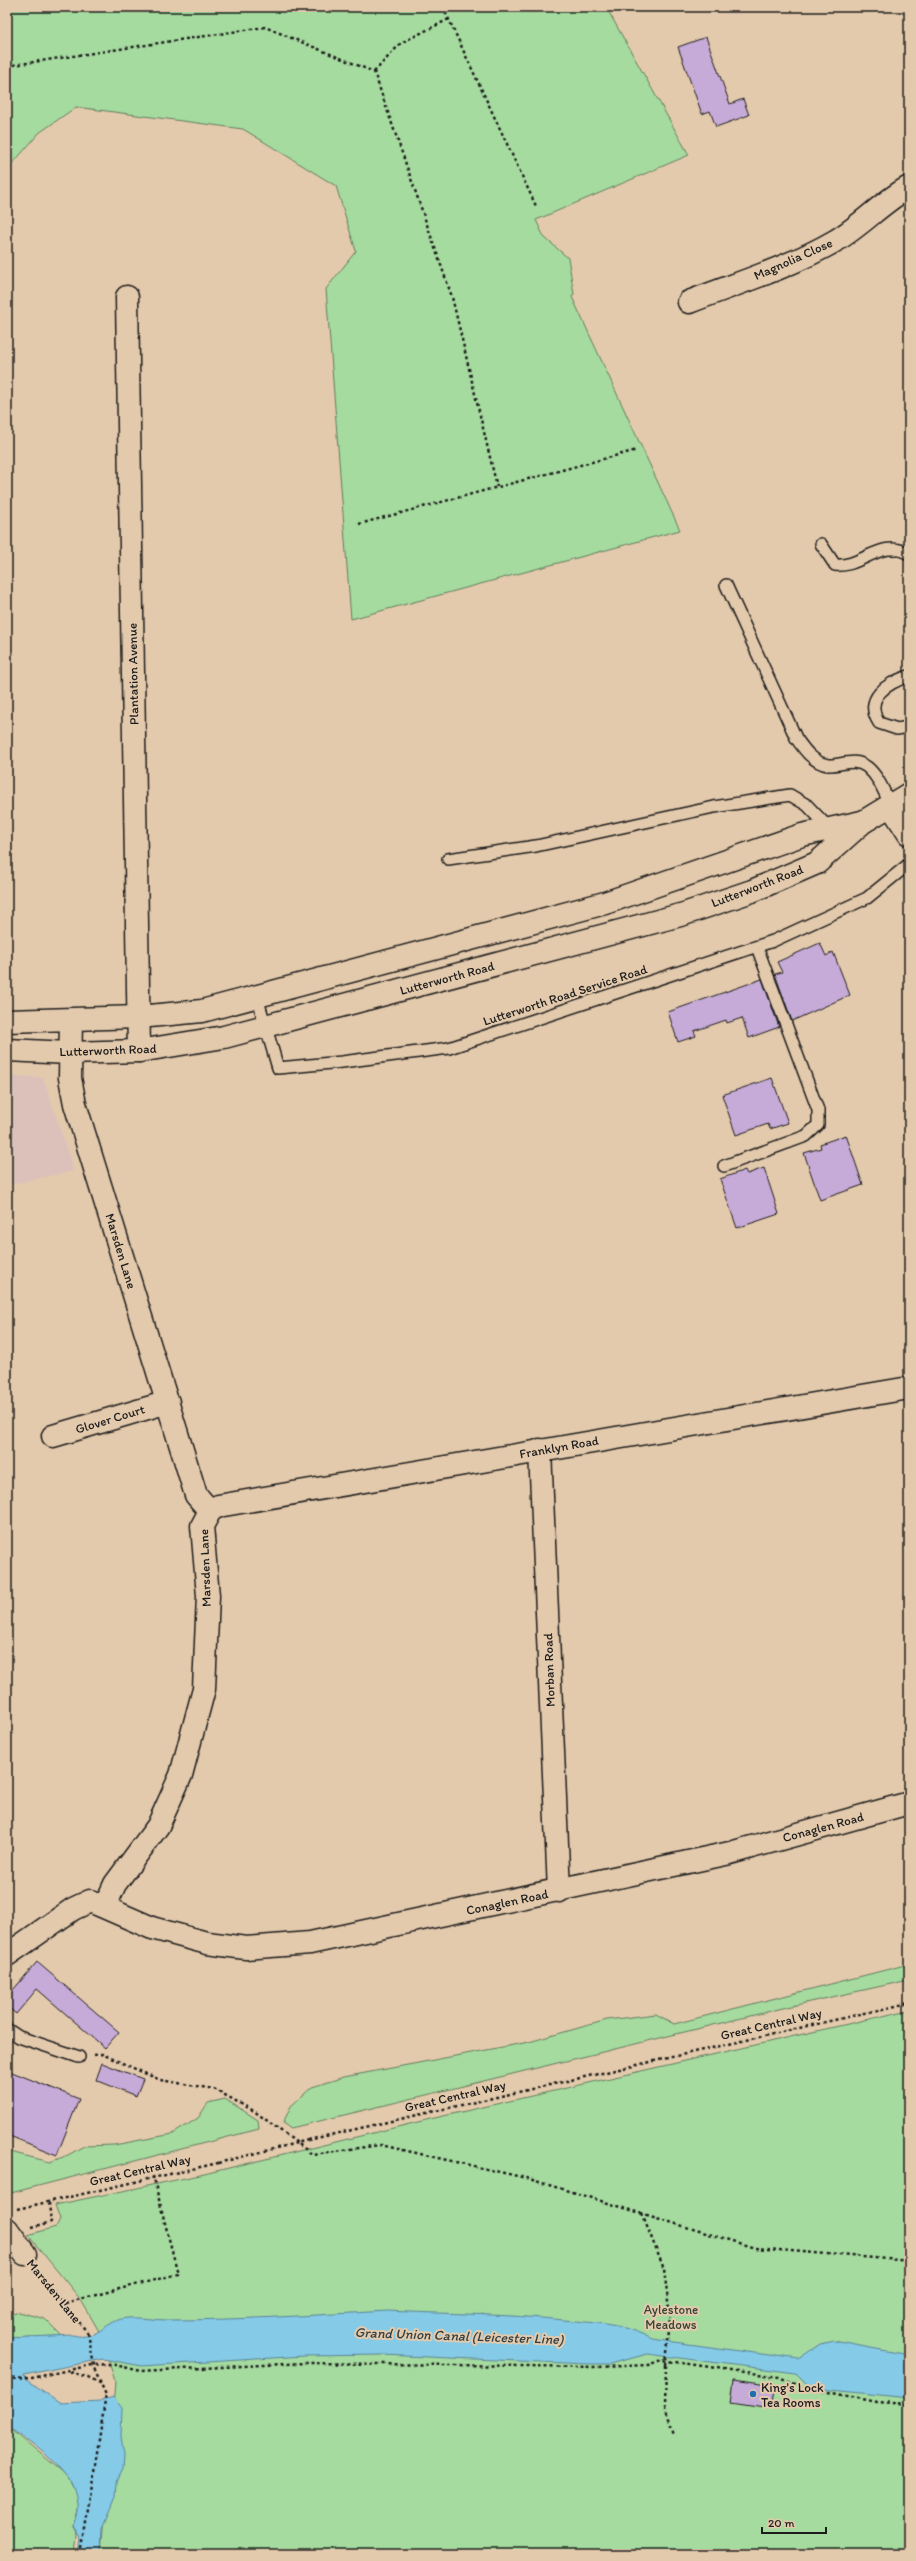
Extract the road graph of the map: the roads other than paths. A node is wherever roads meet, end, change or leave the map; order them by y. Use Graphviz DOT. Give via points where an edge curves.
graph roads {
  1 [pos="909,187"];
  2 [pos="127,297"];
  3 [pos="689,302"];
  4 [pos="822,544"];
  5 [pos="909,554"];
  6 [pos="726,585"];
  7 [pos="909,676"];
  8 [pos="909,727"];
  9 [pos="909,794"];
  10 [pos="891,806"];
  11 [pos="863,822"];
  12 [pos="829,828"];
  13 [pos="909,834"];
  14 [pos="802,835"];
  15 [pos="448,859"];
  16 [pos="817,862"];
  17 [pos="909,864"];
  18 [pos="756,947"];
  19 [pos="257,997"];
  20 [pos="139,1017"];
  21 [pos="71,1020"];
  22 [pos="7,1021"];
  23 [pos="266,1027"];
  24 [pos="7,1050"];
  25 [pos="139,1051"];
  26 [pos="69,1053"];
  27 [pos="724,1166"];
  28 [pos="909,1388"];
  29 [pos="168,1402"];
  30 [pos="53,1436"];
  31 [pos="540,1450"];
  32 [pos="210,1511"];
  33 [pos="909,1803"];
  34 [pos="559,1891"];
  35 [pos="105,1906"];
  36 [pos="7,1955"];
  37 [pos="7,2029"];
  38 [pos="79,2057"];
  39 [pos="10,2224"];
  40 [pos="25,2254"];
  1 -- 3 [label="street, Magnolia Close" via="887,199 837,240 810,254"];
  2 -- 20 [label="street, Plantation Avenue"];
  4 -- 5 [label="lane" via="835,565 842,566 877,550 891,548"];
  6 -- 10 [label="lane" via="796,738 806,752 826,765 855,762 866,766 877,777"];
  7 -- 8 [label="lane" via="881,690 872,707 879,723 897,729"];
  9 -- 10 [label="street, Lutterworth Road"];
  10 -- 11 [label="street, Lutterworth Road"];
  10 -- 13 [label="street"];
  11 -- 12 [label="street, Lutterworth Road"];
  11 -- 16 [label="street, Lutterworth Road"];
  12 -- 14 [label="street, Lutterworth Road"];
  12 -- 15 [label="lane" via="807,804 790,795 714,808 536,846"];
  14 -- 16 [label="street"];
  14 -- 19 [label="street, Lutterworth Road" via="605,903"];
  16 -- 23 [label="street, Lutterworth Road" via="752,891 684,914"];
  17 -- 18 [label="lane, Lutterworth Road Service Road" via="867,898"];
  18 -- 23 [label="lane, Lutterworth Road Service Road" via="449,1048 278,1068"];
  18 -- 27 [label="lane" via="818,1110 818,1125 806,1136"];
  19 -- 20 [label="street, Lutterworth Road" via="202,1011"];
  19 -- 23 [label="lane, Lutterworth Road Service Road"];
  20 -- 21 [label="street, Lutterworth Road"];
  20 -- 25 [label="street, Plantation Avenue"];
  21 -- 22 [label="street, Lutterworth Road"];
  21 -- 26 [label="street, Marsden Lane"];
  23 -- 25 [label="street, Lutterworth Road" via="184,1045"];
  24 -- 26 [label="street, Lutterworth Road"];
  25 -- 26 [label="street, Lutterworth Road"];
  26 -- 29 [label="street, Marsden Lane" via="75,1104"];
  28 -- 31 [label="street, Franklyn Road"];
  29 -- 30 [label="street, Glover Court"];
  29 -- 32 [label="street, Marsden Lane" via="196,1495"];
  31 -- 32 [label="street, Franklyn Road" via="218,1506"];
  31 -- 34 [label="street, Morban Road"];
  32 -- 35 [label="street, Marsden Lane" via="202,1526 208,1596 204,1689 181,1775 158,1826 115,1884"];
  33 -- 34 [label="street, Conaglen Road" via="730,1853"];
  34 -- 35 [label="street, Conaglen Road" via="310,1943 246,1948 181,1937 152,1928"];
  35 -- 36 [label="street" via="90,1901 84,1903"];
  37 -- 38 [label="lane" via="19,2037"];
  39 -- 40 [label="street, Marsden Lane"];
}
